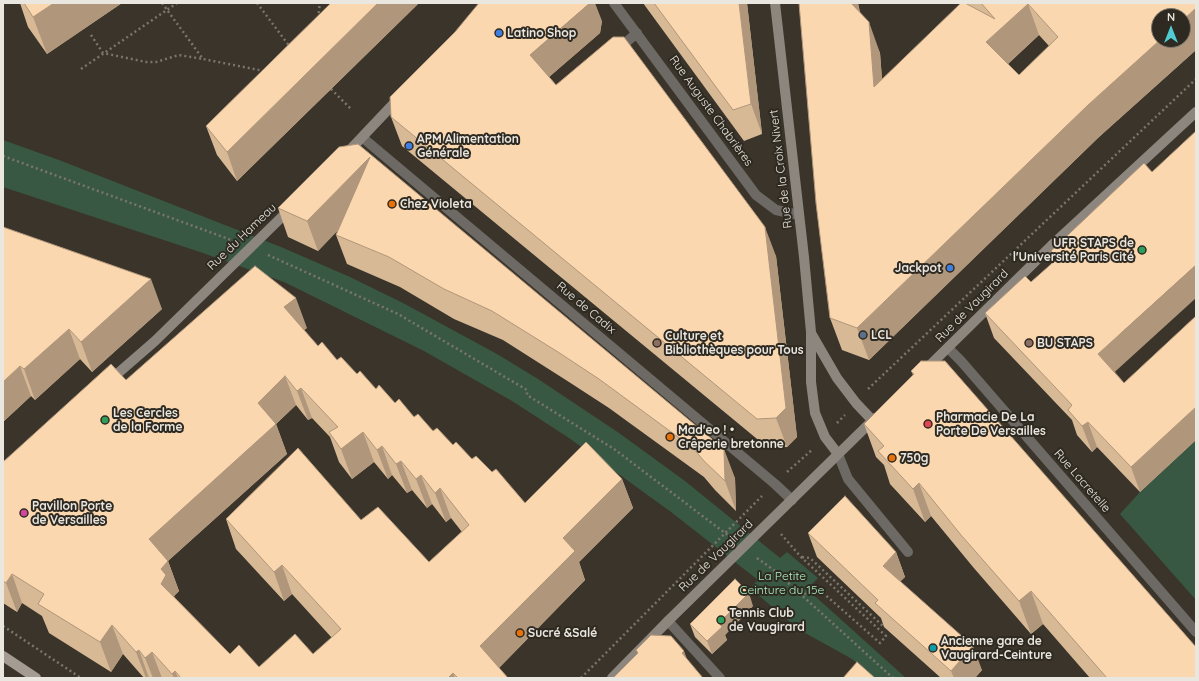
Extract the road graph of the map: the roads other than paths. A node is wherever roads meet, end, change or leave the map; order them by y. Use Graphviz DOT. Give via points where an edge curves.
graph roads {
  1 [pos="614,3"];
  2 [pos="775,3"];
  3 [pos="637,33"];
  4 [pos="608,58"];
  5 [pos="403,93"];
  6 [pos="1196,112"];
  7 [pos="363,138"];
  8 [pos="341,160"];
  9 [pos="296,204"];
  10 [pos="799,215"];
  11 [pos="811,332"];
  12 [pos="948,348"];
  13 [pos="920,374"];
  14 [pos="103,386"];
  15 [pos="883,411"];
  16 [pos="873,421"];
  17 [pos="838,454"];
  18 [pos="792,500"];
  19 [pos="908,552"];
  20 [pos="668,621"];
  21 [pos="1196,632"];
  22 [pos="3,656"];
  23 [pos="36,678"];
  24 [pos="612,678"];
  25 [pos="720,678"];
  1 -- 3 [label="street, Rue Auguste Chabrières"];
  2 -- 10 [label="street, Rue de la Croix Nivert"];
  3 -- 4 [label="street"];
  3 -- 10 [label="street, Rue Auguste Chabrières" via="756,195 776,210"];
  5 -- 7 [label="street"];
  6 -- 12 [label="street, Rue de Vaugirard" via="1051,246"];
  7 -- 8 [label="street"];
  7 -- 18 [label="street, Rue de Cadix"];
  9 -- 14 [label="street, Rue du Hameau" via="155,341"];
  10 -- 11 [label="street, Rue de la Croix Nivert"];
  11 -- 16 [label="street, Rue de la Croix Nivert" via="837,378"];
  11 -- 17 [label="street, Rue de la Croix Nivert" via="811,382 815,413 825,437"];
  12 -- 13 [label="street, Rue de Vaugirard"];
  12 -- 21 [label="street, Rue Lacretelle"];
  15 -- 16 [label="street, Rue de Vaugirard"];
  16 -- 17 [label="street, Rue de Vaugirard"];
  17 -- 18 [label="street, Rue de Vaugirard"];
  17 -- 19 [label="street" via="848,479"];
  18 -- 20 [label="street, Rue de Vaugirard"];
  20 -- 24 [label="street, Rue de Vaugirard"];
  20 -- 25 [label="street"];
  22 -- 23 [label="main road"];
}
